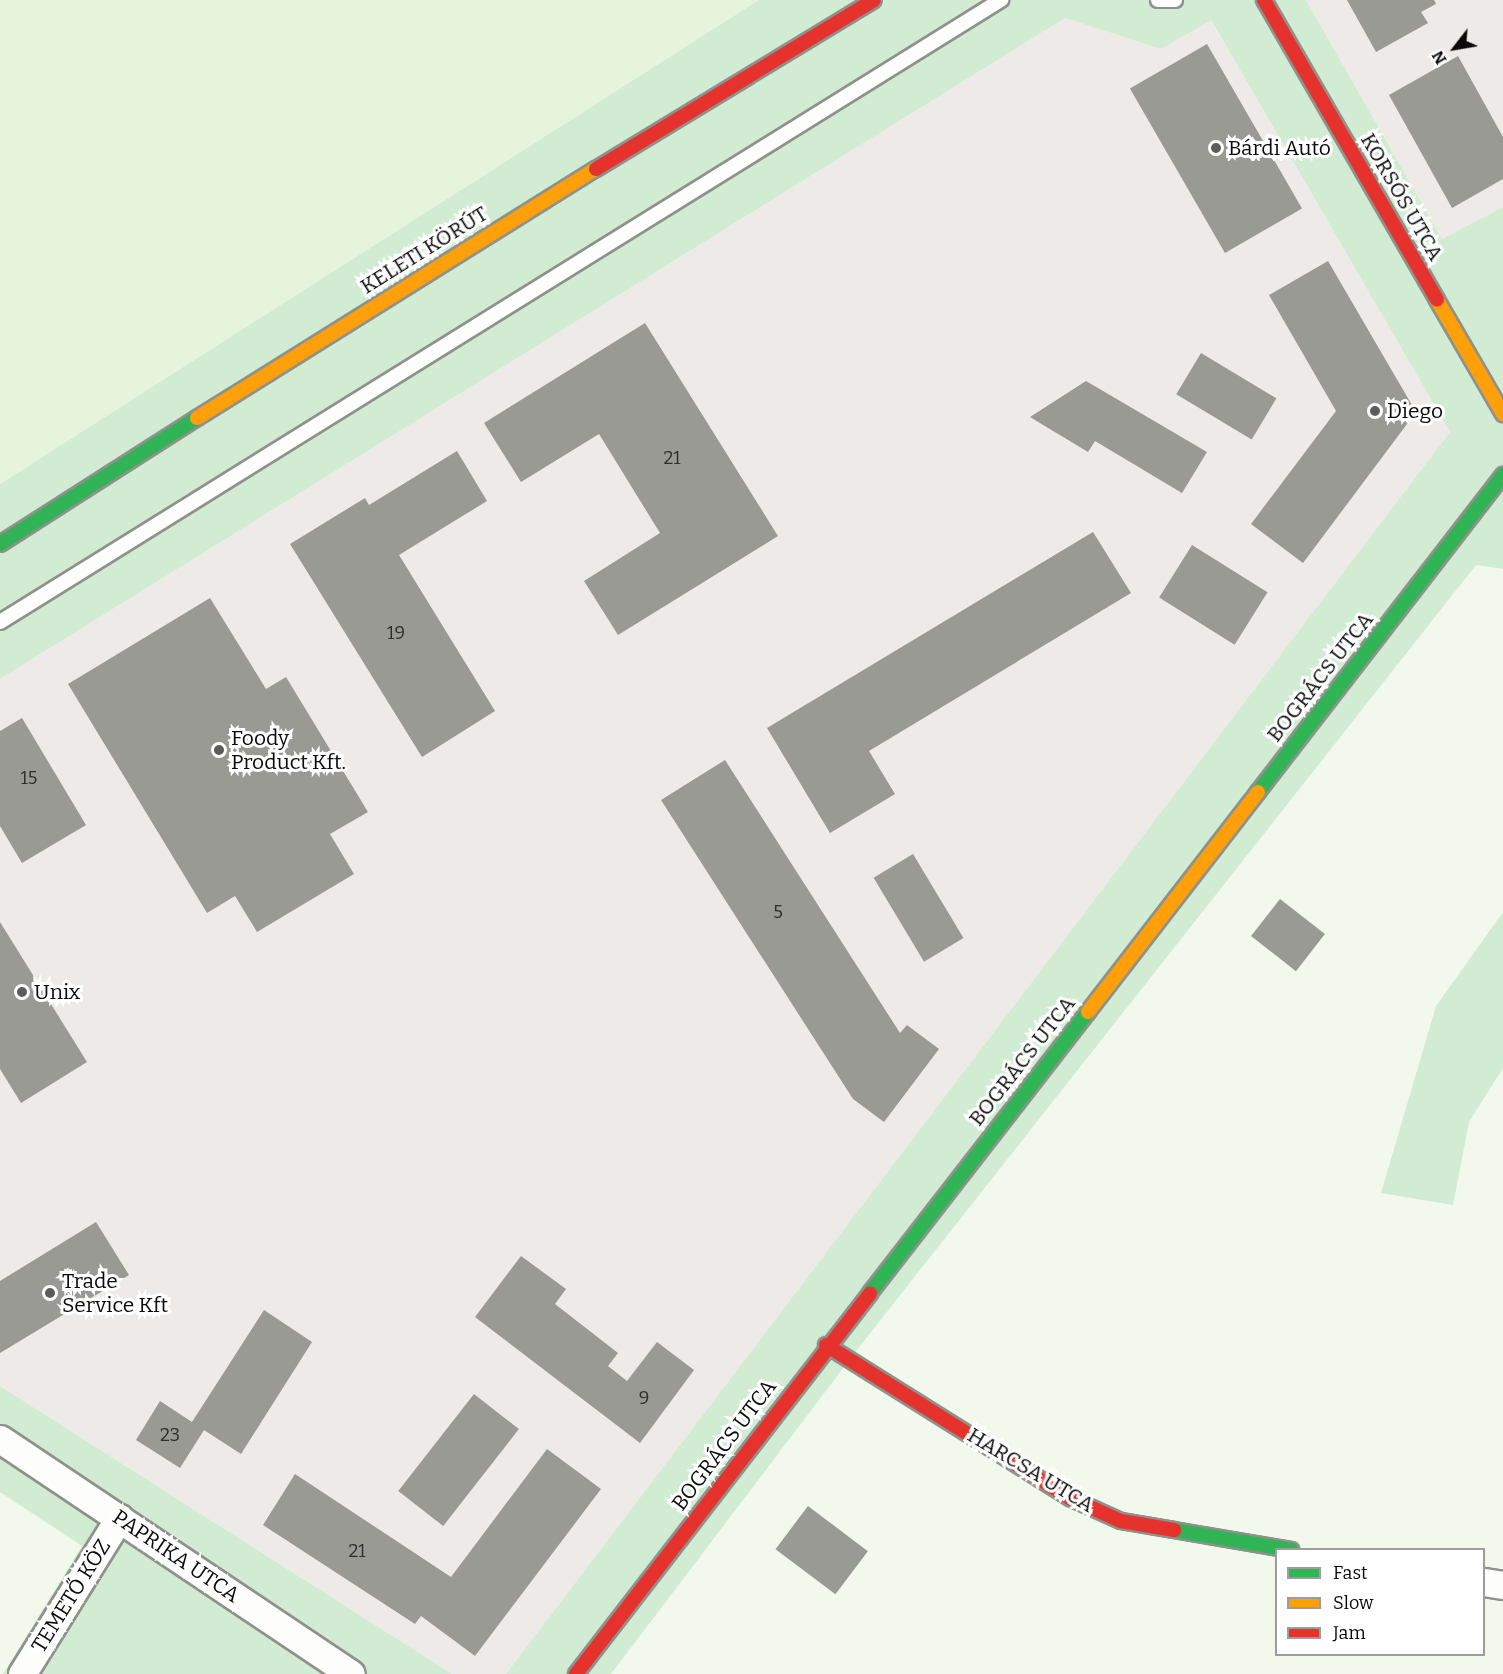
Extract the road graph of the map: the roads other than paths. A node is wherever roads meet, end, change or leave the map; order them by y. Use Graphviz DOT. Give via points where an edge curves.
graph roads {
  1 [pos="874,0"];
  2 [pos="1001,0"];
  3 [pos="1158,0"];
  4 [pos="1175,0"];
  5 [pos="1264,0"];
  6 [pos="1503,414"];
  7 [pos="1503,475"];
  8 [pos="0,544"];
  9 [pos="0,622"];
  10 [pos="826,1345"];
  11 [pos="0,1439"];
  12 [pos="119,1518"];
  13 [pos="1279,1548"];
  14 [pos="1485,1582"];
  15 [pos="1503,1585"];
  16 [pos="22,1674"];
  17 [pos="351,1674"];
  18 [pos="576,1674"];
  1 -- 8 [label="street, KELETI KÖRÚT" via="433,268"];
  2 -- 9 [label="lane"];
  3 -- 4 [label="lane"];
  5 -- 6 [label="street, KORSÓS UTCA"];
  7 -- 10 [label="street, BOGRÁCS UTCA"];
  10 -- 13 [label="street, HARCSA UTCA" via="1070,1497 1121,1521"];
  10 -- 18 [label="street, BOGRÁCS UTCA"];
  11 -- 12 [label="street, PAPRIKA UTCA"];
  12 -- 16 [label="street, TEMETŐ KÖZ"];
  12 -- 17 [label="street, PAPRIKA UTCA"];
  14 -- 15 [label="street"];
}
